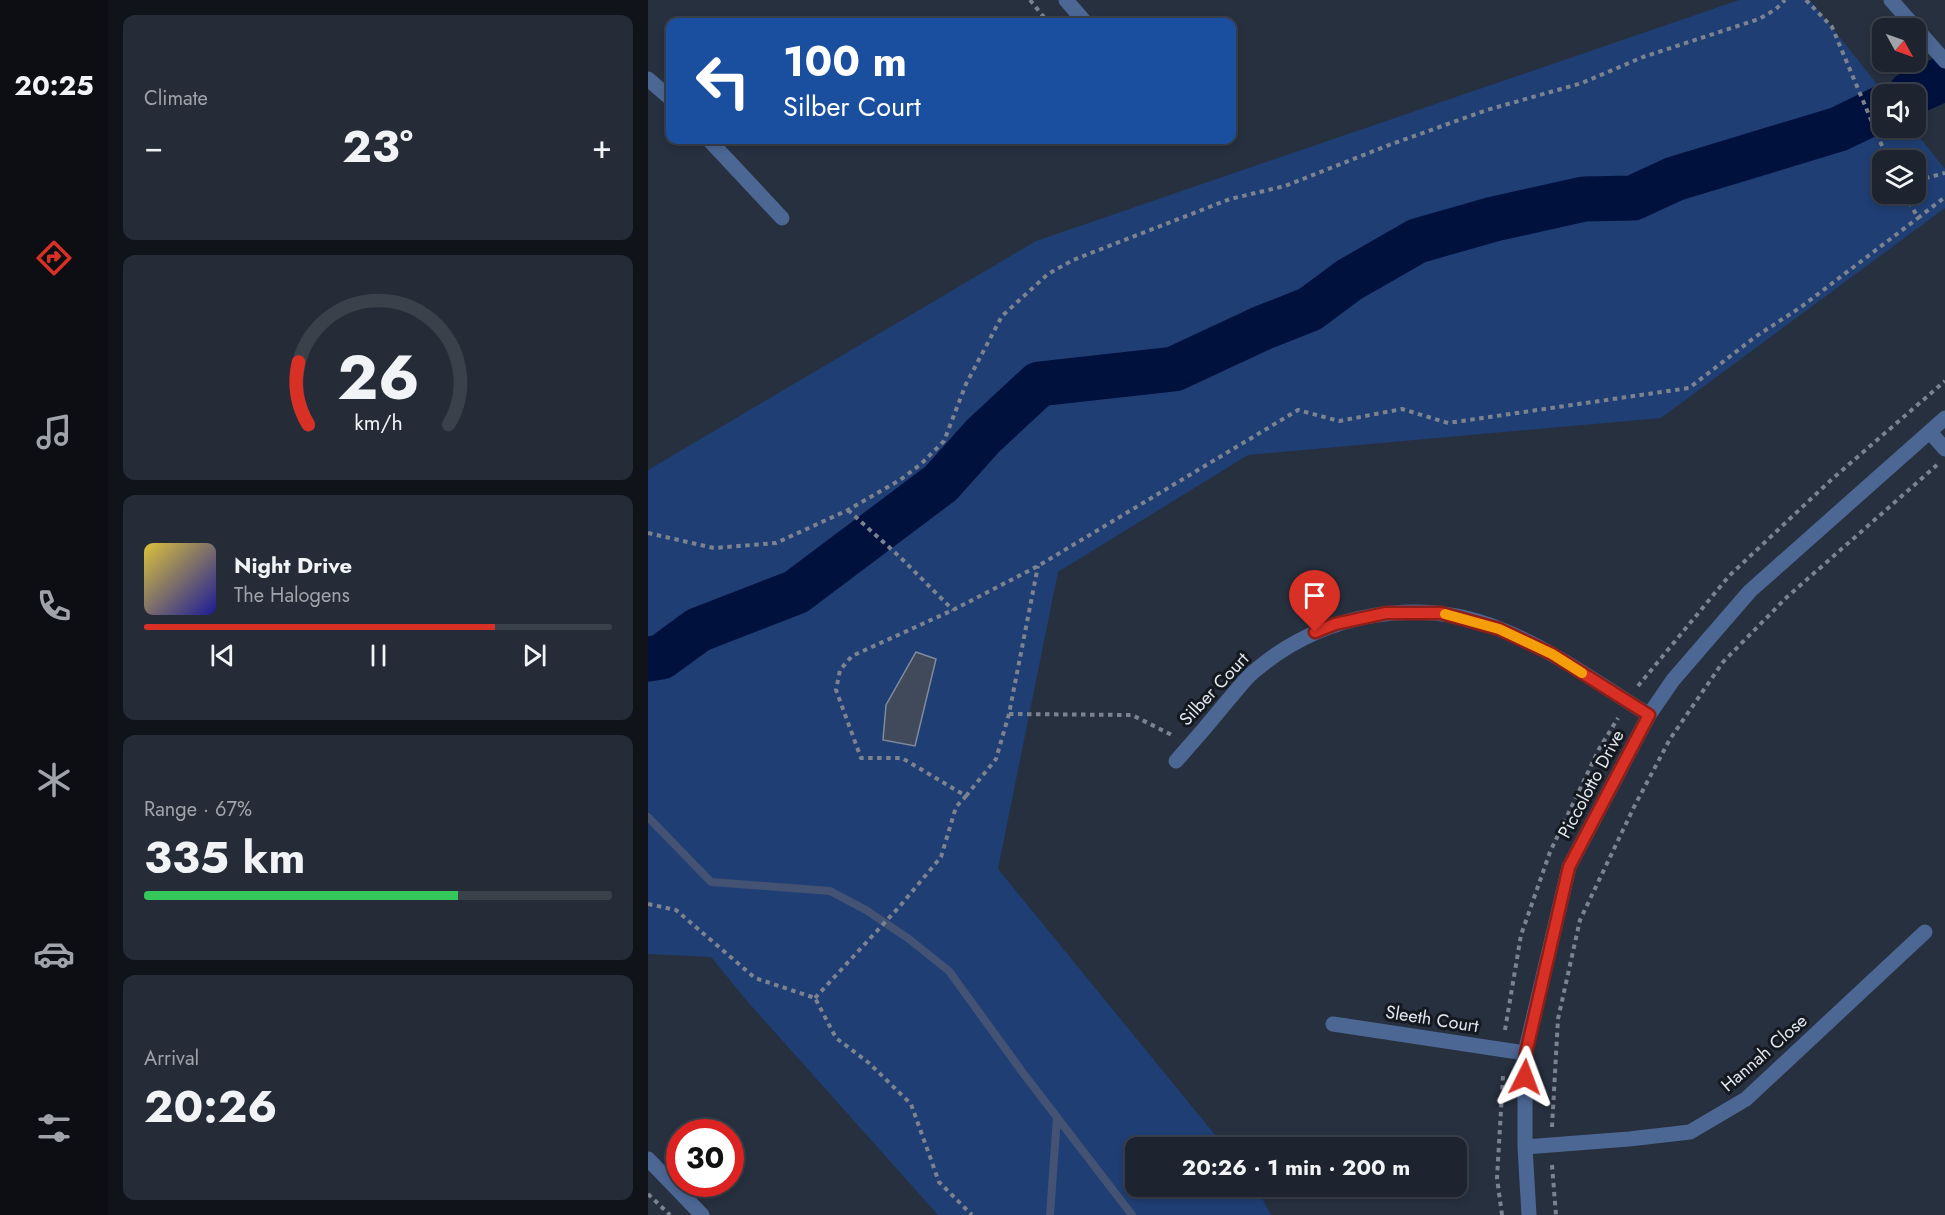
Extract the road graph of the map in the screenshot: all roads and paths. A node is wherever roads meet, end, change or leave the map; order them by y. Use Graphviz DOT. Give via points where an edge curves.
graph roads {
  1 [pos="1030,0"];
  2 [pos="1066,0"];
  3 [pos="1785,0"];
  4 [pos="1806,0"];
  5 [pos="1891,0"];
  6 [pos="1045,18"];
  7 [pos="1082,18"];
  8 [pos="1945,60"];
  9 [pos="648,79"];
  10 [pos="666,95"];
  11 [pos="713,144"];
  12 [pos="1883,150"];
  13 [pos="1945,173"];
  14 [pos="1926,178"];
  15 [pos="1945,197"];
  16 [pos="1910,204"];
  17 [pos="782,218"];
  18 [pos="1918,218"];
  19 [pos="1945,418"];
  20 [pos="1930,432"];
  21 [pos="1945,449"];
  22 [pos="1945,458"];
  23 [pos="848,510"];
  24 [pos="648,533"];
  25 [pos="1038,567"];
  26 [pos="953,610"];
  27 [pos="1009,714"];
  28 [pos="1649,715"];
  29 [pos="1191,744"];
  30 [pos="1176,761"];
  31 [pos="966,796"];
  32 [pos="648,904"];
  33 [pos="1925,932"];
  34 [pos="815,998"];
  35 [pos="1333,1024"];
  36 [pos="1526,1053"];
  37 [pos="1552,1145"];
  38 [pos="1525,1147"];
  39 [pos="648,1159"];
  40 [pos="648,1194"];
  41 [pos="670,1215"];
  42 [pos="702,1215"];
  43 [pos="972,1215"];
  44 [pos="1529,1215"];
  45 [pos="1556,1215"];
  1 -- 6 [label="path"];
  2 -- 7 [label="street"];
  3 -- 23 [label="path" via="1759,19 1643,57 1582,83 1389,144 1285,186 1230,199 1073,260 1048,274 1002,316 966,384 944,441 900,480"];
  4 -- 12 [label="path" via="1832,27"];
  5 -- 8 [label="street"];
  9 -- 10 [label="street"];
  11 -- 17 [label="street"];
  13 -- 14 [label="path"];
  15 -- 18 [label="path"];
  16 -- 18 [label="path"];
  18 -- 25 [label="path" via="1689,388 1448,423 1402,410 1340,421 1298,410"];
  19 -- 20 [label="street, Piccolotto Drive"];
  20 -- 21 [label="street"];
  20 -- 28 [label="street, Piccolotto Drive" via="1750,591 1673,680"];
  22 -- 37 [label="path" via="1787,597 1723,662 1670,739 1580,920 1558,1019"];
  23 -- 24 [label="path" via="776,543 714,548"];
  23 -- 26 [label="path"];
  25 -- 26 [label="path"];
  25 -- 27 [label="path"];
  26 -- 31 [label="path" via="852,656 840,670 836,690 861,758 902,758"];
  27 -- 29 [label="path" via="1132,715"];
  27 -- 31 [label="path" via="996,759"];
  28 -- 29 [label="street, Silber Court" via="1552,654 1499,629 1441,613 1386,613 1335,624 1294,641 1255,670"];
  28 -- 36 [label="street, Piccolotto Drive" via="1569,867"];
  29 -- 30 [label="street, Silber Court"];
  31 -- 34 [label="path" via="956,807 941,857"];
  32 -- 34 [label="path" via="676,910 755,978"];
  33 -- 37 [label="street, Hannah Close" via="1746,1099 1690,1132"];
  34 -- 43 [label="path" via="837,1038 911,1104 939,1182"];
  35 -- 36 [label="street, Sleeth Court"];
  36 -- 38 [label="street, Piccolotto Drive"];
  37 -- 38 [label="street, Hannah Close"];
  37 -- 45 [label="path"];
  38 -- 44 [label="street, Piccolotto Drive"];
  39 -- 42 [label="street"];
  40 -- 41 [label="path"];
}
